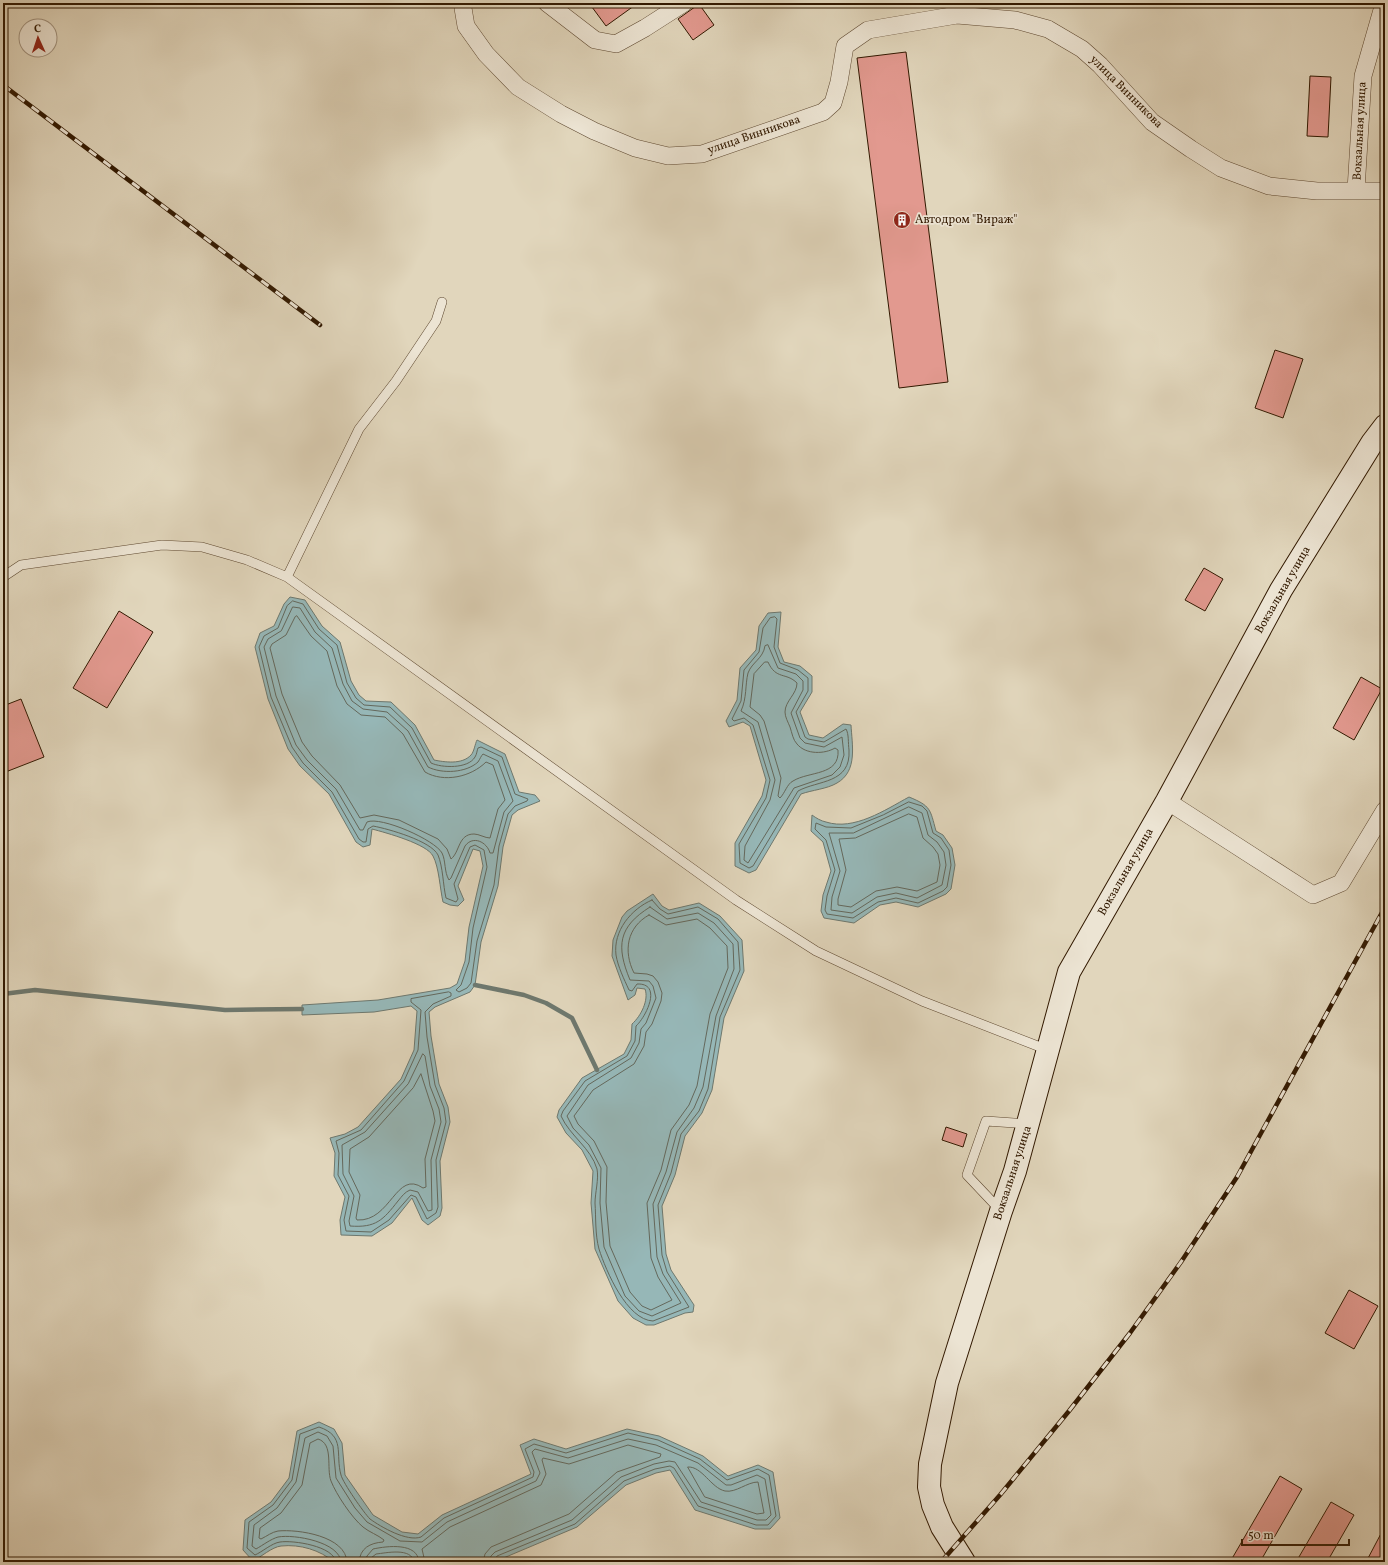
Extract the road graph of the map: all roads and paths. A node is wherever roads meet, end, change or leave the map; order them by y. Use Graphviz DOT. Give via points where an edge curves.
graph roads {
  1 [pos="464,3"];
  2 [pos="547,3"];
  3 [pos="684,3"];
  4 [pos="1384,3"];
  5 [pos="958,9"];
  6 [pos="1356,190"];
  7 [pos="1385,191"];
  8 [pos="442,302"];
  9 [pos="1385,426"];
  10 [pos="3,577"];
  11 [pos="287,577"];
  12 [pos="1167,801"];
  13 [pos="1385,810"];
  14 [pos="1048,1050"];
  15 [pos="1029,1124"];
  16 [pos="1001,1211"];
  17 [pos="963,1560"];
  1 -- 5 [label="street, улица Винникова" via="466,26 486,54 518,87 594,131 635,148 668,156 702,154 823,112 833,102 845,46 868,30"];
  2 -- 3 [label="street" via="595,40 616,44"];
  4 -- 6 [label="street, Вокзальная улица" via="1362,76"];
  5 -- 6 [label="street, улица Винникова" via="1048,29 1082,48 1152,122 1221,168 1269,186 1317,191"];
  6 -- 7 [label="street, улица Винникова"];
  8 -- 11 [label="lane" via="436,321 396,381 359,429"];
  9 -- 12 [label="street, Вокзальная улица" via="1372,442 1281,590"];
  10 -- 11 [label="lane" via="21,565 162,545 202,547 247,560"];
  11 -- 14 [label="lane" via="730,896 816,951 922,1001"];
  12 -- 13 [label="street" via="1313,895 1341,883"];
  12 -- 14 [label="street, Вокзальная улица" via="1072,967"];
  14 -- 15 [label="street, Вокзальная улица"];
  15 -- 16 [label="street, Вокзальная улица"];
  15 -- 16 [label="lane" via="986,1120 967,1175"];
  16 -- 17 [label="street, Вокзальная улица" via="947,1383 930,1464 929,1487 933,1505 942,1527"];
}
